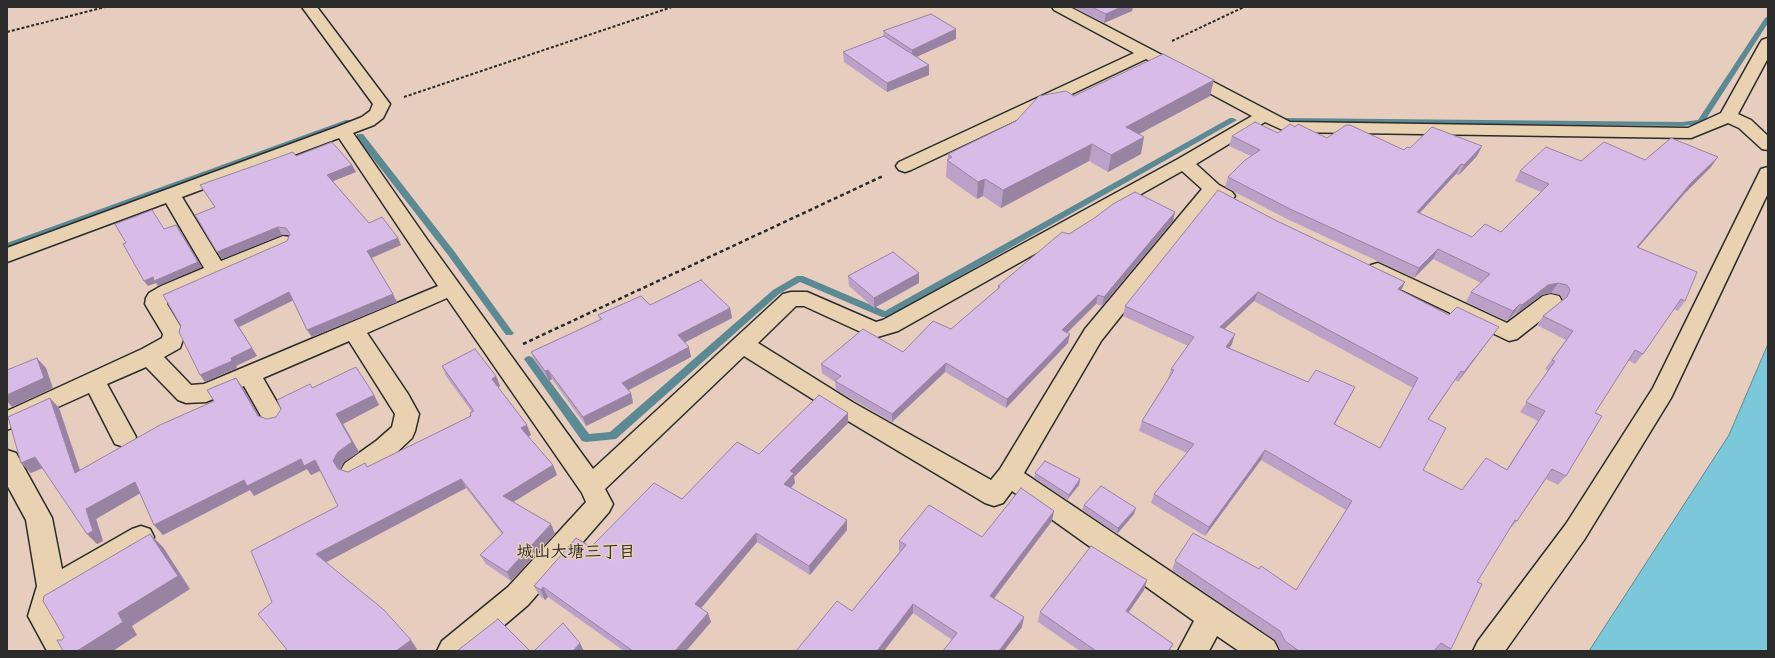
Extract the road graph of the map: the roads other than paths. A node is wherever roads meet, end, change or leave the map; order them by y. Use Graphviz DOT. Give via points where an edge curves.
graph roads {
  1 [pos="309,7"];
  2 [pos="1059,7"];
  3 [pos="1768,43"];
  4 [pos="1146,53"];
  5 [pos="1264,116"];
  6 [pos="1728,116"];
  7 [pos="343,131"];
  8 [pos="1768,146"];
  9 [pos="1184,163"];
  10 [pos="905,166"];
  11 [pos="1768,173"];
  12 [pos="1212,189"];
  13 [pos="171,195"];
  14 [pos="1240,203"];
  15 [pos="282,242"];
  16 [pos="7,255"];
  17 [pos="1363,263"];
  18 [pos="216,270"];
  19 [pos="452,288"];
  20 [pos="1551,301"];
  21 [pos="354,331"];
  22 [pos="742,344"];
  23 [pos="150,356"];
  24 [pos="250,376"];
  25 [pos="94,381"];
  26 [pos="274,418"];
  27 [pos="7,421"];
  28 [pos="124,437"];
  29 [pos="7,460"];
  30 [pos="354,470"];
  31 [pos="1009,476"];
  32 [pos="591,486"];
  33 [pos="141,537"];
  34 [pos="51,586"];
  35 [pos="1212,617"];
  36 [pos="63,651"];
  37 [pos="452,651"];
  38 [pos="1193,651"];
  39 [pos="1264,651"];
  40 [pos="1488,651"];
  1 -- 7 [label="street" via="382,104 377,114"];
  2 -- 4 [label="street"];
  3 -- 6 [label="street"];
  4 -- 5 [label="street"];
  4 -- 10 [label="street"];
  5 -- 6 [label="street" via="1287,127 1691,134"];
  5 -- 9 [label="street"];
  6 -- 8 [label="street" via="1745,124"];
  7 -- 13 [label="street"];
  7 -- 19 [label="street"];
  9 -- 12 [label="street"];
  9 -- 22 [label="street" via="890,326 874,330 807,299 791,299"];
  11 -- 40 [label="street" via="1663,392 1575,532"];
  12 -- 14 [label="street"];
  12 -- 31 [label="street" via="1093,335"];
  13 -- 16 [label="street"];
  13 -- 18 [label="street"];
  15 -- 18 [label="street"];
  17 -- 20 [label="street" via="1509,333"];
  18 -- 23 [label="street" via="157,298 156,304 174,334 172,342"];
  19 -- 21 [label="street"];
  19 -- 32 [label="street"];
  21 -- 24 [label="street"];
  21 -- 30 [label="street" via="407,414 403,431 385,448"];
  22 -- 31 [label="street" via="846,409 994,495"];
  22 -- 32 [label="street"];
  23 -- 24 [label="street" via="186,394 206,393"];
  23 -- 25 [label="street"];
  24 -- 26 [label="street"];
  25 -- 27 [label="street"];
  25 -- 28 [label="street"];
  29 -- 34 [label="street" via="39,518"];
  31 -- 35 [label="street"];
  32 -- 37 [label="street" via="600,504 518,596"];
  33 -- 34 [label="street"];
  34 -- 36 [label="street" via="42,616"];
  35 -- 38 [label="street"];
  35 -- 39 [label="street"];
}
